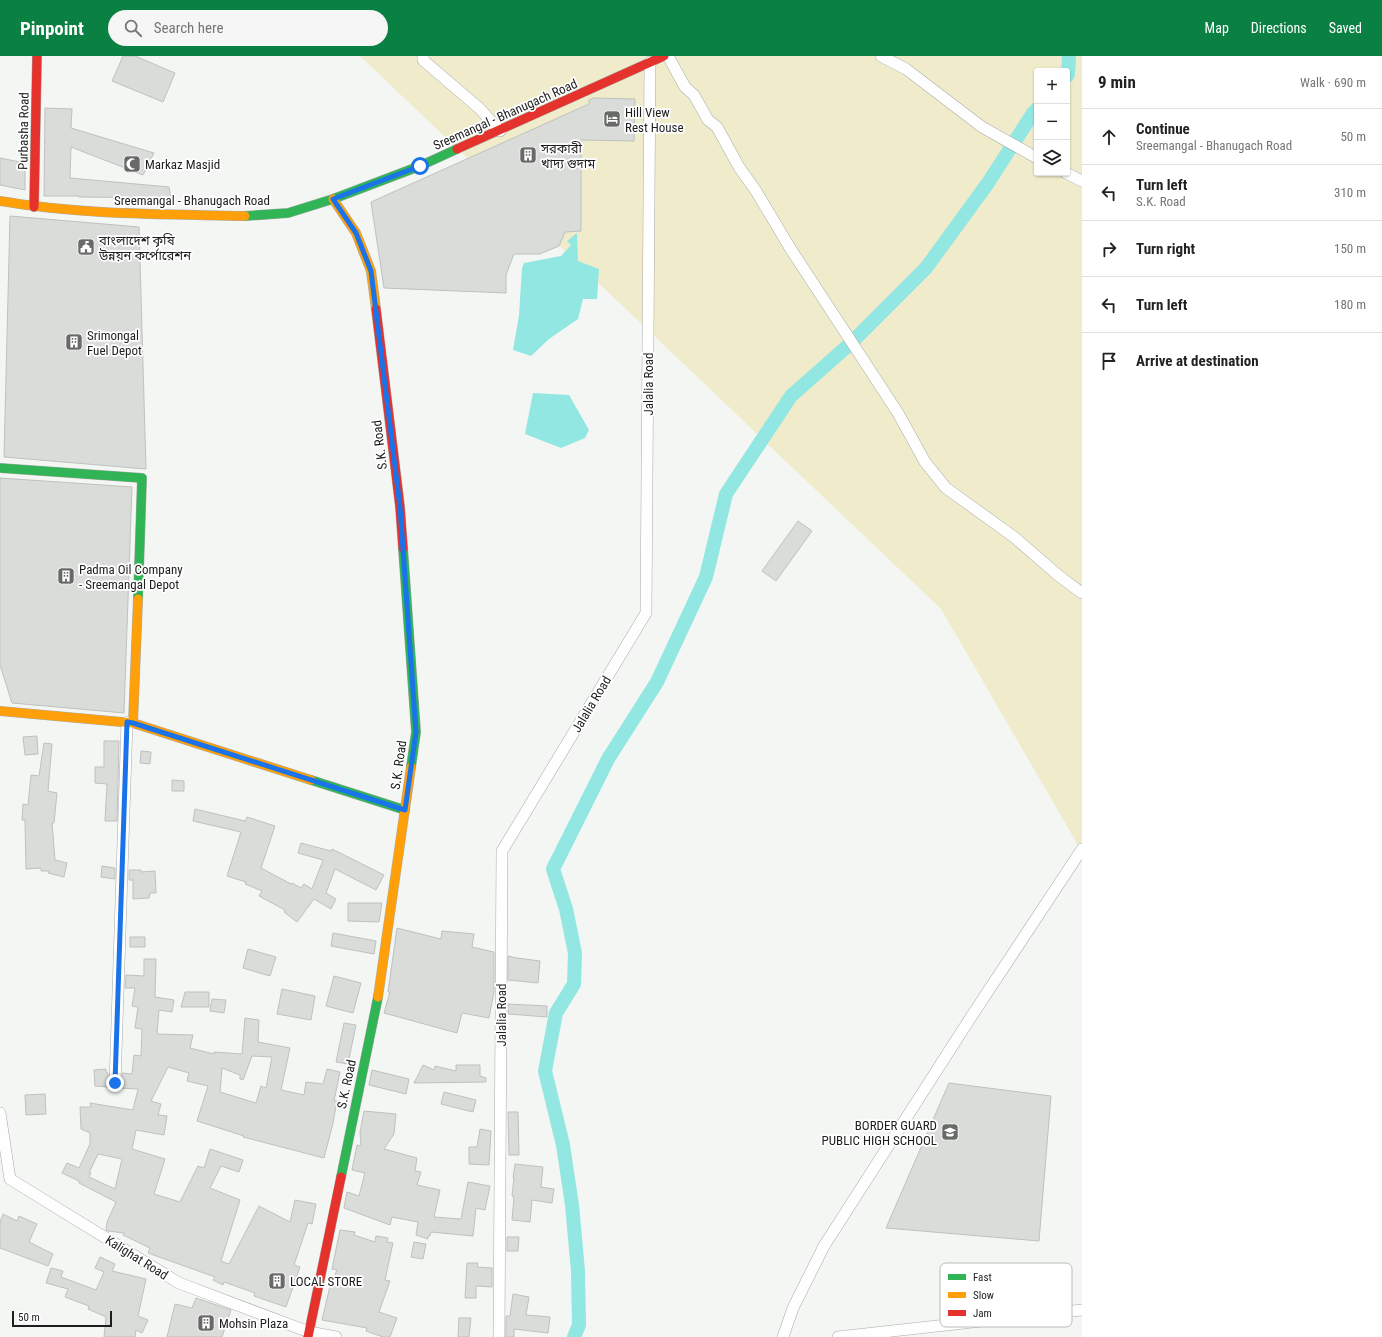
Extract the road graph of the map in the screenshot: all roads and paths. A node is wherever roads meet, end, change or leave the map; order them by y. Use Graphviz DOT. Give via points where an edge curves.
graph roads {
  1 [pos="37,56"];
  2 [pos="423,56"];
  3 [pos="664,56"];
  4 [pos="668,56"];
  5 [pos="881,56"];
  6 [pos="650,62"];
  7 [pos="500,131"];
  8 [pos="1034,156"];
  9 [pos="1070,175"];
  10 [pos="1082,181"];
  11 [pos="333,199"];
  12 [pos="0,201"];
  13 [pos="34,207"];
  14 [pos="0,468"];
  15 [pos="1082,593"];
  16 [pos="0,711"];
  17 [pos="130,722"];
  18 [pos="405,810"];
  19 [pos="1082,849"];
  20 [pos="115,1083"];
  21 [pos="0,1113"];
  22 [pos="1082,1310"];
  23 [pos="1072,1311"];
  24 [pos="940,1326"];
  25 [pos="308,1335"];
  26 [pos="336,1337"];
  27 [pos="499,1337"];
  28 [pos="783,1337"];
  29 [pos="838,1337"];
  1 -- 13 [label="main road, Purbasha Road"];
  2 -- 7 [label="street" via="423,60 479,108"];
  3 -- 6 [label="main road, Sreemangal - Bhanugach Road"];
  4 -- 15 [label="street" via="685,87 694,95 708,120 717,127 790,248 898,413 924,462 946,488 1014,537"];
  5 -- 8 [label="street" via="906,69 982,127"];
  6 -- 7 [label="main road, Sreemangal - Bhanugach Road"];
  6 -- 27 [label="street, Jalalia Road" via="646,613 502,851"];
  7 -- 11 [label="main road, Sreemangal - Bhanugach Road" via="420,166"];
  9 -- 10 [label="street"];
  11 -- 13 [label="main road, Sreemangal - Bhanugach Road" via="288,212 253,216 89,212"];
  11 -- 18 [label="main road, S.K. Road" via="356,233 371,271 400,507 416,732"];
  12 -- 13 [label="main road, Sreemangal - Bhanugach Road"];
  14 -- 17 [label="main road" via="142,478"];
  16 -- 17 [label="main road"];
  17 -- 18 [label="main road"];
  17 -- 20 [label="street"];
  18 -- 25 [label="main road, S.K. Road" via="376,1001"];
  19 -- 28 [label="street" via="824,1246 793,1308"];
  21 -- 25 [label="street, Kalighat Road" via="10,1179 179,1283"];
  22 -- 23 [label="street"];
  24 -- 29 [label="street"];
  25 -- 26 [label="street, Kalighat Road"];
}
